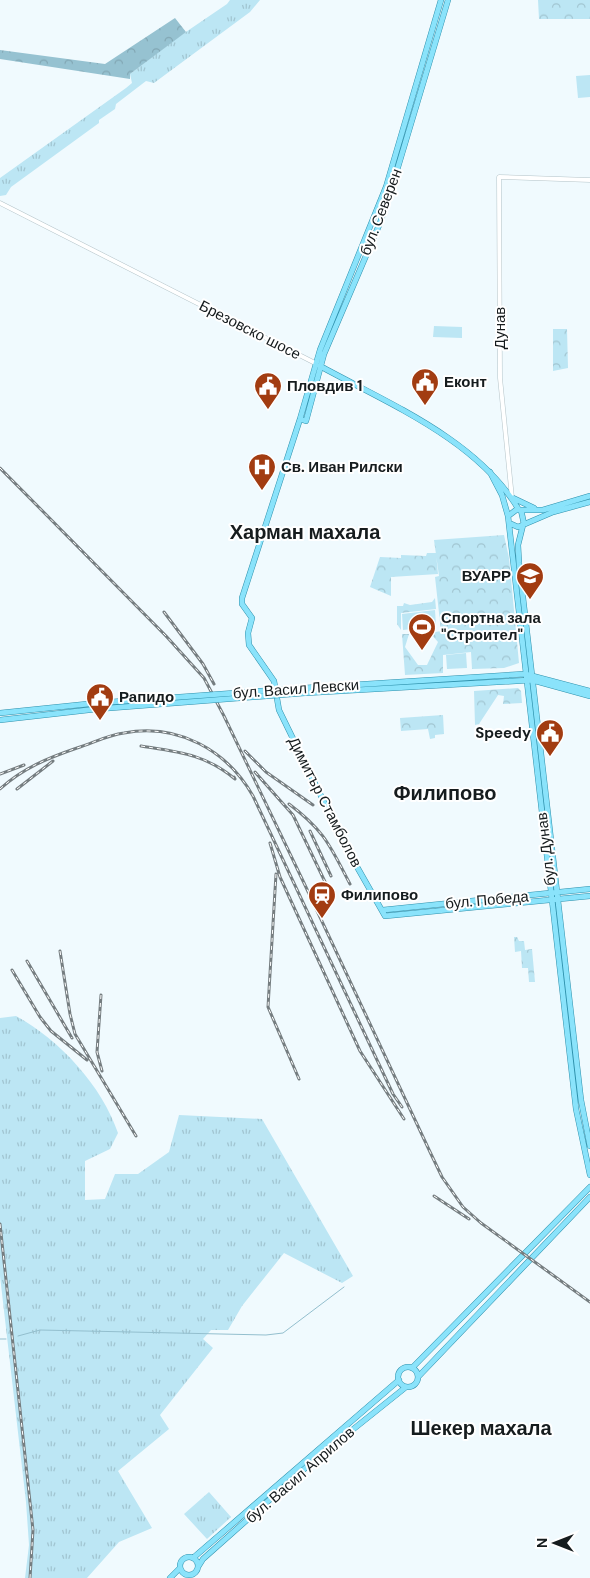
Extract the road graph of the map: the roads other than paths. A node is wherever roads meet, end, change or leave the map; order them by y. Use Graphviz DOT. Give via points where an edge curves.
graph roads {
  1 [pos="441,0"];
  2 [pos="448,0"];
  3 [pos="590,180"];
  4 [pos="0,203"];
  5 [pos="318,365"];
  6 [pos="300,419"];
  7 [pos="490,472"];
  8 [pos="510,478"];
  9 [pos="502,483"];
  10 [pos="590,496"];
  11 [pos="512,498"];
  12 [pos="590,502"];
  13 [pos="520,510"];
  14 [pos="543,510"];
  15 [pos="508,516"];
  16 [pos="509,523"];
  17 [pos="524,524"];
  18 [pos="529,677"];
  19 [pos="304,690"];
  20 [pos="590,692"];
  21 [pos="590,696"];
  22 [pos="0,713"];
  23 [pos="0,720"];
  24 [pos="590,889"];
  25 [pos="590,896"];
  26 [pos="554,897"];
  27 [pos="384,913"];
  28 [pos="590,1146"];
  29 [pos="590,1175"];
  30 [pos="590,1187"];
  31 [pos="590,1197"];
  32 [pos="412,1368"];
  33 [pos="418,1377"];
  34 [pos="399,1380"];
  35 [pos="406,1387"];
  36 [pos="193,1558"];
  37 [pos="198,1567"];
  38 [pos="180,1568"];
  39 [pos="184,1574"];
  40 [pos="170,1578"];
  41 [pos="178,1578"];
  1 -- 5 [label="main road, бул. Северен" via="386,188"];
  2 -- 5 [label="main road, бул. Северен" via="380,223"];
  3 -- 8 [label="street, Дунав" via="499,178 500,378"];
  4 -- 5 [label="street, Брезовско шосе"];
  5 -- 6 [label="main road, бул. Северен"];
  5 -- 6 [label="main road, бул. Северен" via="306,421"];
  5 -- 7 [label="main road, Брезовско шосе" via="450,440"];
  6 -- 27 [label="main road, Димитър Стамболов" via="242,598 242,604 252,618 248,642 274,681 280,713 348,851"];
  7 -- 9 [label="main road, Брезовско шосе"];
  7 -- 15 [label="main road, Брезовско шосе"];
  8 -- 9 [label="street"];
  8 -- 11 [label="street, Дунав"];
  9 -- 11 [label="main road, Брезовско шосе"];
  10 -- 14 [label="main road"];
  11 -- 13 [label="main road, Брезовско шосе"];
  11 -- 14 [label="main road"];
  12 -- 17 [label="main road"];
  13 -- 14 [label="main road"];
  13 -- 15 [label="main road"];
  13 -- 17 [label="main road"];
  15 -- 16 [label="main road"];
  16 -- 17 [label="main road" via="516,527"];
  16 -- 18 [label="main road, бул. Дунав"];
  17 -- 18 [label="main road, бул. Дунав" via="518,549"];
  18 -- 19 [label="main road, бул. Васил Левски"];
  18 -- 20 [label="main road, бул. Васил Левски"];
  18 -- 21 [label="main road, бул. Васил Левски"];
  18 -- 26 [label="main road, бул. Дунав"];
  19 -- 22 [label="main road, бул. Васил Левски, bridge" via="97,703"];
  19 -- 23 [label="main road, бул. Васил Левски, bridge"];
  24 -- 26 [label="main road, бул. Победа"];
  25 -- 26 [label="main road, бул. Победа"];
  26 -- 27 [label="main road, бул. Победа"];
  26 -- 28 [label="main road, бул. Дунав"];
  26 -- 29 [label="main road, бул. Дунав" via="576,1109"];
  30 -- 32 [label="main road"];
  31 -- 33 [label="main road"];
  32 -- 33 [label="main road"];
  32 -- 34 [label="main road" via="401,1371"];
  33 -- 35 [label="main road" via="413,1386"];
  34 -- 35 [label="main road"];
  34 -- 36 [label="main road, бул. Васил Априлов"];
  35 -- 37 [label="main road, бул. Васил Априлов" via="312,1463 202,1559"];
  36 -- 37 [label="main road"];
  36 -- 38 [label="main road" via="184,1558"];
  37 -- 39 [label="main road" via="192,1575"];
  38 -- 39 [label="main road"];
  38 -- 40 [label="main road"];
  39 -- 41 [label="main road"];
}
